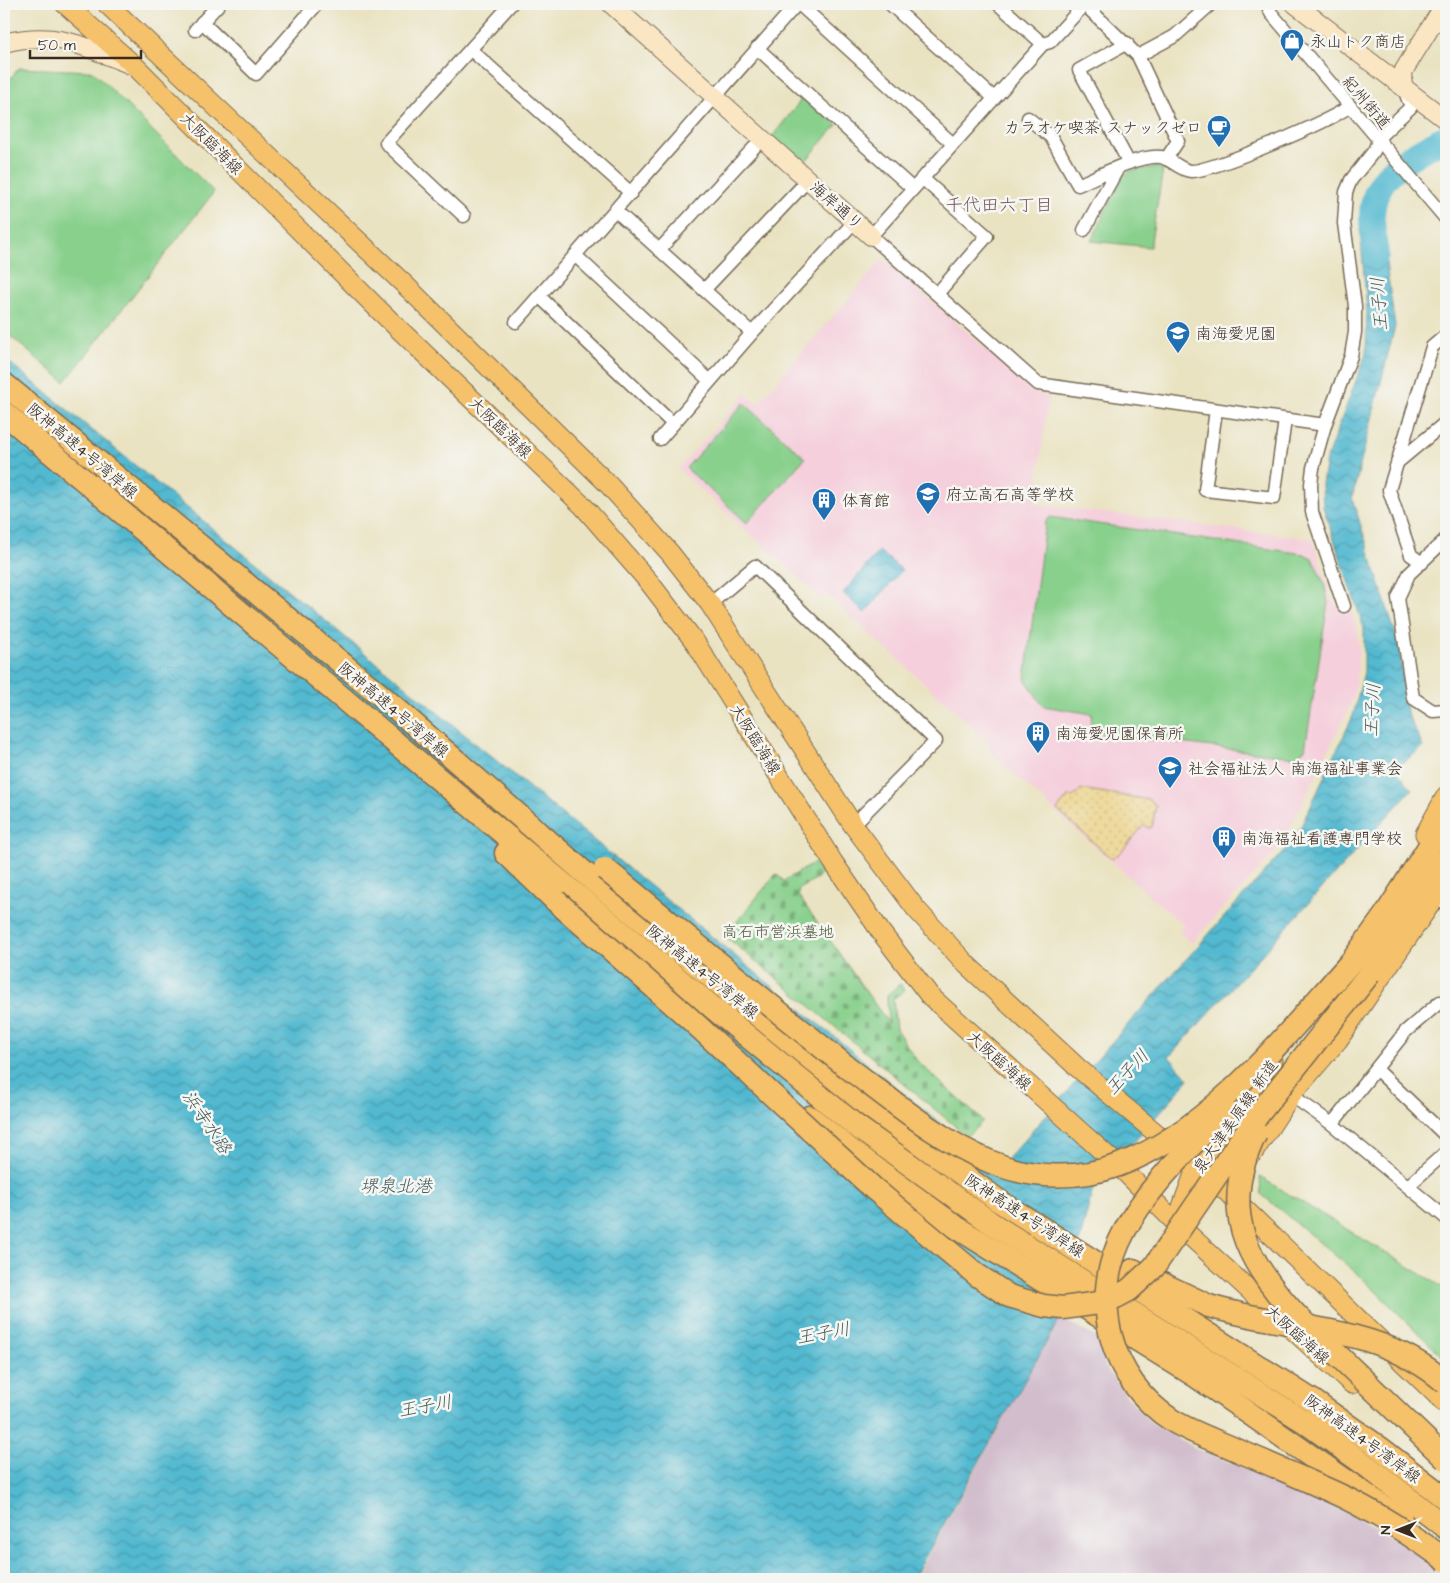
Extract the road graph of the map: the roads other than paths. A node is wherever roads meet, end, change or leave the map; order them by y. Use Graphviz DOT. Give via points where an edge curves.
graph roads {
  1 [pos="65,4"];
  2 [pos="108,4"];
  3 [pos="114,4"];
  4 [pos="219,4"];
  5 [pos="317,4"];
  6 [pos="511,4"];
  7 [pos="611,4"];
  8 [pos="798,4"];
  9 [pos="890,4"];
  10 [pos="998,4"];
  11 [pos="1084,4"];
  12 [pos="1211,4"];
  13 [pos="1267,4"];
  14 [pos="1295,4"];
  15 [pos="1444,4"];
  16 [pos="4,43"];
  17 [pos="1127,43"];
  18 [pos="1043,44"];
  19 [pos="757,48"];
  20 [pos="471,50"];
  21 [pos="1138,56"];
  22 [pos="136,67"];
  23 [pos="188,79"];
  24 [pos="1402,84"];
  25 [pos="716,98"];
  26 [pos="994,98"];
  27 [pos="1349,106"];
  28 [pos="1028,118"];
  29 [pos="1446,120"];
  30 [pos="762,139"];
  31 [pos="1378,141"];
  32 [pos="953,144"];
  33 [pos="1166,159"];
  34 [pos="1123,165"];
  35 [pos="922,178"];
  36 [pos="808,180"];
  37 [pos="913,189"];
  38 [pos="631,193"];
  39 [pos="616,211"];
  40 [pos="464,216"];
  41 [pos="1446,219"];
  42 [pos="855,221"];
  43 [pos="1084,230"];
  44 [pos="871,236"];
  45 [pos="659,250"];
  46 [pos="576,256"];
  47 [pos="704,290"];
  48 [pos="937,294"];
  49 [pos="540,297"];
  50 [pos="516,322"];
  51 [pos="752,333"];
  52 [pos="1446,335"];
  53 [pos="710,381"];
  54 [pos="4,384"];
  55 [pos="1216,410"];
  56 [pos="4,414"];
  57 [pos="1285,420"];
  58 [pos="1446,422"];
  59 [pos="673,424"];
  60 [pos="1325,425"];
  61 [pos="660,439"];
  62 [pos="1398,462"];
  63 [pos="1446,539"];
  64 [pos="1422,563"];
  65 [pos="219,592"];
  66 [pos="710,604"];
  67 [pos="1344,606"];
  68 [pos="385,699"];
  69 [pos="1446,710"];
  70 [pos="1446,796"];
  71 [pos="1446,820"];
  72 [pos="853,825"];
  73 [pos="1446,860"];
  74 [pos="1444,893"];
  75 [pos="1361,967"];
  76 [pos="1440,1002"];
  77 [pos="689,1018"];
  78 [pos="1376,1069"];
  79 [pos="1291,1095"];
  80 [pos="1332,1124"];
  81 [pos="1446,1136"];
  82 [pos="1446,1152"];
  83 [pos="933,1154"];
  84 [pos="1196,1166"];
  85 [pos="1408,1186"];
  86 [pos="1227,1192"];
  87 [pos="1446,1218"];
  88 [pos="1176,1223"];
  89 [pos="1446,1384"];
  90 [pos="1446,1404"];
  91 [pos="1446,1459"];
  92 [pos="1446,1472"];
  93 [pos="1446,1499"];
  94 [pos="1446,1528"];
  95 [pos="1446,1552"];
  96 [pos="1446,1560"];
  1 -- 22 [label="main road, 大阪臨海線"];
  2 -- 23 [label="main road, 大阪臨海線"];
  3 -- 23 [label="street"];
  4 -- 5 [label="street" via="198,26 256,74"];
  6 -- 20 [label="street"];
  7 -- 25 [label="street, 海岸通り"];
  8 -- 19 [label="street"];
  8 -- 32 [label="street"];
  9 -- 26 [label="street"];
  10 -- 18 [label="street"];
  11 -- 17 [label="street"];
  11 -- 18 [label="street, 海岸通り" via="1050,42"];
  12 -- 21 [label="street" via="1174,36"];
  13 -- 27 [label="street, 紀州街道" via="1271,13"];
  14 -- 24 [label="street"];
  15 -- 24 [label="street" via="1404,70"];
  16 -- 22 [label="street" via="39,37 69,40"];
  17 -- 21 [label="street"];
  17 -- 34 [label="street" via="1079,70"];
  18 -- 26 [label="street, 海岸通り"];
  19 -- 25 [label="street"];
  19 -- 37 [label="street"];
  20 -- 38 [label="street"];
  20 -- 40 [label="street" via="386,143"];
  21 -- 33 [label="street" via="1178,140"];
  22 -- 88 [label="main road, 大阪臨海線" via="379,310 584,507 649,582 695,642 833,862 930,996 1123,1170"];
  23 -- 66 [label="main road, 大阪臨海線" via="608,483"];
  24 -- 29 [label="street"];
  24 -- 31 [label="street" via="1411,107"];
  25 -- 30 [label="street, 海岸通り"];
  25 -- 38 [label="street"];
  26 -- 32 [label="street, 海岸通り"];
  27 -- 31 [label="street, 紀州街道"];
  27 -- 33 [label="street" via="1302,132 1211,166 1192,171"];
  28 -- 34 [label="street" via="1051,138 1078,184"];
  30 -- 36 [label="street, 海岸通り"];
  30 -- 45 [label="street"];
  31 -- 41 [label="street, 紀州街道"];
  31 -- 60 [label="street" via="1374,151 1350,180 1346,192 1344,222 1355,306 1355,332 1350,356"];
  32 -- 35 [label="street, 海岸通り"];
  33 -- 34 [label="street" via="1159,157"];
  34 -- 43 [label="street"];
  35 -- 37 [label="street, 海岸通り"];
  35 -- 48 [label="street" via="987,236"];
  36 -- 42 [label="street, 海岸通り"];
  36 -- 47 [label="street"];
  37 -- 44 [label="street, 海岸通り"];
  38 -- 39 [label="street"];
  39 -- 45 [label="street"];
  39 -- 46 [label="street"];
  42 -- 44 [label="street, 海岸通り"];
  42 -- 51 [label="street"];
  44 -- 48 [label="street"];
  45 -- 47 [label="street"];
  46 -- 49 [label="street"];
  46 -- 53 [label="street"];
  47 -- 51 [label="street"];
  48 -- 55 [label="street" via="1038,384"];
  49 -- 50 [label="street"];
  49 -- 59 [label="street"];
  51 -- 53 [label="street"];
  52 -- 62 [label="street" via="1432,347"];
  53 -- 59 [label="street"];
  54 -- 68 [label="highway, 阪神高速4号湾岸線"];
  55 -- 57 [label="street"];
  55 -- 57 [label="street" via="1205,490 1274,498"];
  56 -- 65 [label="highway, 阪神高速4号湾岸線"];
  57 -- 60 [label="street"];
  58 -- 62 [label="street"];
  59 -- 61 [label="street"];
  60 -- 67 [label="street" via="1313,468 1312,512"];
  62 -- 64 [label="street" via="1389,490 1411,555"];
  63 -- 64 [label="street"];
  64 -- 69 [label="street" via="1409,574 1398,598 1413,698 1433,711"];
  65 -- 77 [label="highway, bridge" via="250,624 467,815 556,901"];
  65 -- 94 [label="highway, 阪神高速4号湾岸線, bridge" via="568,888 856,1126 991,1223 1305,1422"];
  66 -- 72 [label="main road, 大阪臨海線"];
  66 -- 72 [label="street" via="755,566 936,741"];
  68 -- 75 [label="highway, bridge" via="605,869 881,1093 969,1152 1011,1169 1055,1176 1097,1172 1159,1145 1228,1093 1291,1029"];
  68 -- 83 [label="highway, 阪神高速4号湾岸線" via="601,888 816,1064"];
  70 -- 84 [label="main road, 泉大津美原線 新道" via="1366,929"];
  71 -- 75 [label="highway" via="1386,914"];
  72 -- 84 [label="main road, 大阪臨海線" via="916,909 967,965 1078,1068"];
  73 -- 75 [label="highway"];
  74 -- 79 [label="main road" via="1338,1040"];
  75 -- 77 [label="highway, bridge" via="1154,1267 1123,1293 1099,1304 1080,1307 1026,1302 984,1281 846,1164"];
  75 -- 91 [label="highway, bridge" via="1251,1143 1240,1191 1240,1228 1254,1263 1279,1296"];
  75 -- 96 [label="highway, bridge" via="1297,1030 1136,1212 1124,1232 1108,1274 1106,1314 1116,1355 1127,1374 1140,1393 1174,1421 1334,1492 1371,1511"];
  76 -- 78 [label="street" via="1406,1031"];
  77 -- 95 [label="highway, bridge" via="850,1149 956,1227 1212,1387"];
  78 -- 80 [label="street"];
  78 -- 81 [label="street"];
  79 -- 80 [label="street"];
  79 -- 86 [label="main road"];
  80 -- 85 [label="street"];
  82 -- 85 [label="street"];
  83 -- 89 [label="highway, bridge" via="1126,1267 1209,1306 1371,1340 1419,1362"];
  83 -- 93 [label="highway, 阪神高速4号湾岸線, bridge" via="999,1201 1313,1401"];
  84 -- 86 [label="main road, 大阪臨海線"];
  84 -- 88 [label="main road, 泉大津美原線 新道"];
  85 -- 87 [label="street"];
  86 -- 88 [label="main road"];
  86 -- 90 [label="main road, 大阪臨海線"];
  88 -- 92 [label="main road, 大阪臨海線"];
}
